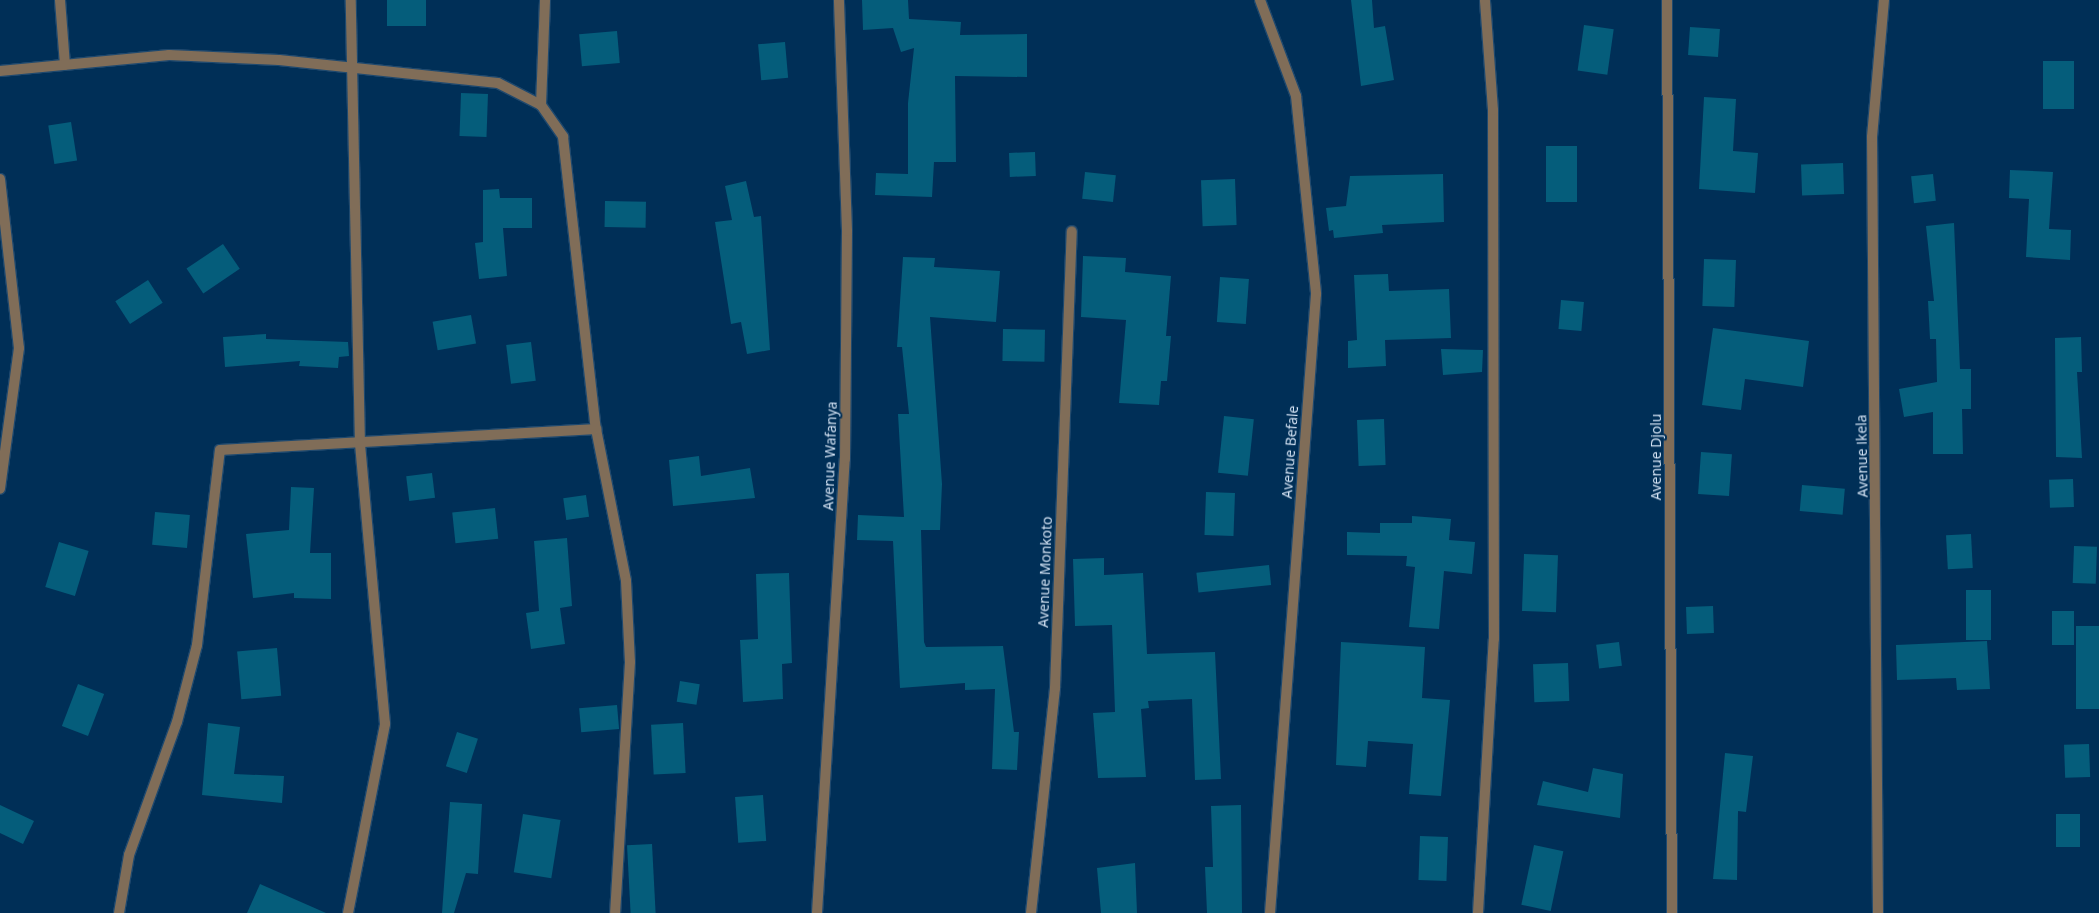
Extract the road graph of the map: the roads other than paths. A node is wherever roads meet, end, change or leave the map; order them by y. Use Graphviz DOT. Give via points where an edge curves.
graph roads {
  1 [pos="60,0"];
  2 [pos="351,0"];
  3 [pos="545,0"];
  4 [pos="839,0"];
  5 [pos="1260,0"];
  6 [pos="1485,0"];
  7 [pos="1667,0"];
  8 [pos="1884,0"];
  9 [pos="64,65"];
  10 [pos="349,68"];
  11 [pos="0,71"];
  12 [pos="541,105"];
  13 [pos="0,179"];
  14 [pos="1072,231"];
  15 [pos="596,430"];
  16 [pos="360,445"];
  17 [pos="2,468"];
  18 [pos="0,489"];
  19 [pos="119,913"];
  20 [pos="348,913"];
  21 [pos="615,913"];
  22 [pos="816,913"];
  23 [pos="1031,913"];
  24 [pos="1270,913"];
  25 [pos="1478,913"];
  26 [pos="1672,913"];
  27 [pos="1878,913"];
  1 -- 9 [label="street"];
  2 -- 10 [label="street"];
  3 -- 12 [label="street"];
  4 -- 22 [label="street, Avenue Wafanya" via="846,231 845,459"];
  5 -- 24 [label="street, Avenue Befale" via="1296,96 1316,294"];
  6 -- 25 [label="street" via="1493,110 1494,638"];
  7 -- 26 [label="street, Avenue Djolu"];
  8 -- 27 [label="street, Avenue Ikela" via="1872,137"];
  9 -- 10 [label="street" via="169,55"];
  9 -- 11 [label="street"];
  10 -- 12 [label="street" via="498,83"];
  10 -- 16 [label="street"];
  12 -- 15 [label="street" via="563,137 573,194"];
  13 -- 17 [label="street" via="18,348"];
  14 -- 23 [label="street, Avenue Monkoto" via="1055,688"];
  15 -- 16 [label="street"];
  15 -- 21 [label="street" via="626,581 630,662"];
  16 -- 19 [label="street" via="220,450 197,645 177,722 129,855"];
  16 -- 20 [label="street" via="385,724"];
  17 -- 18 [label="street"];
}
